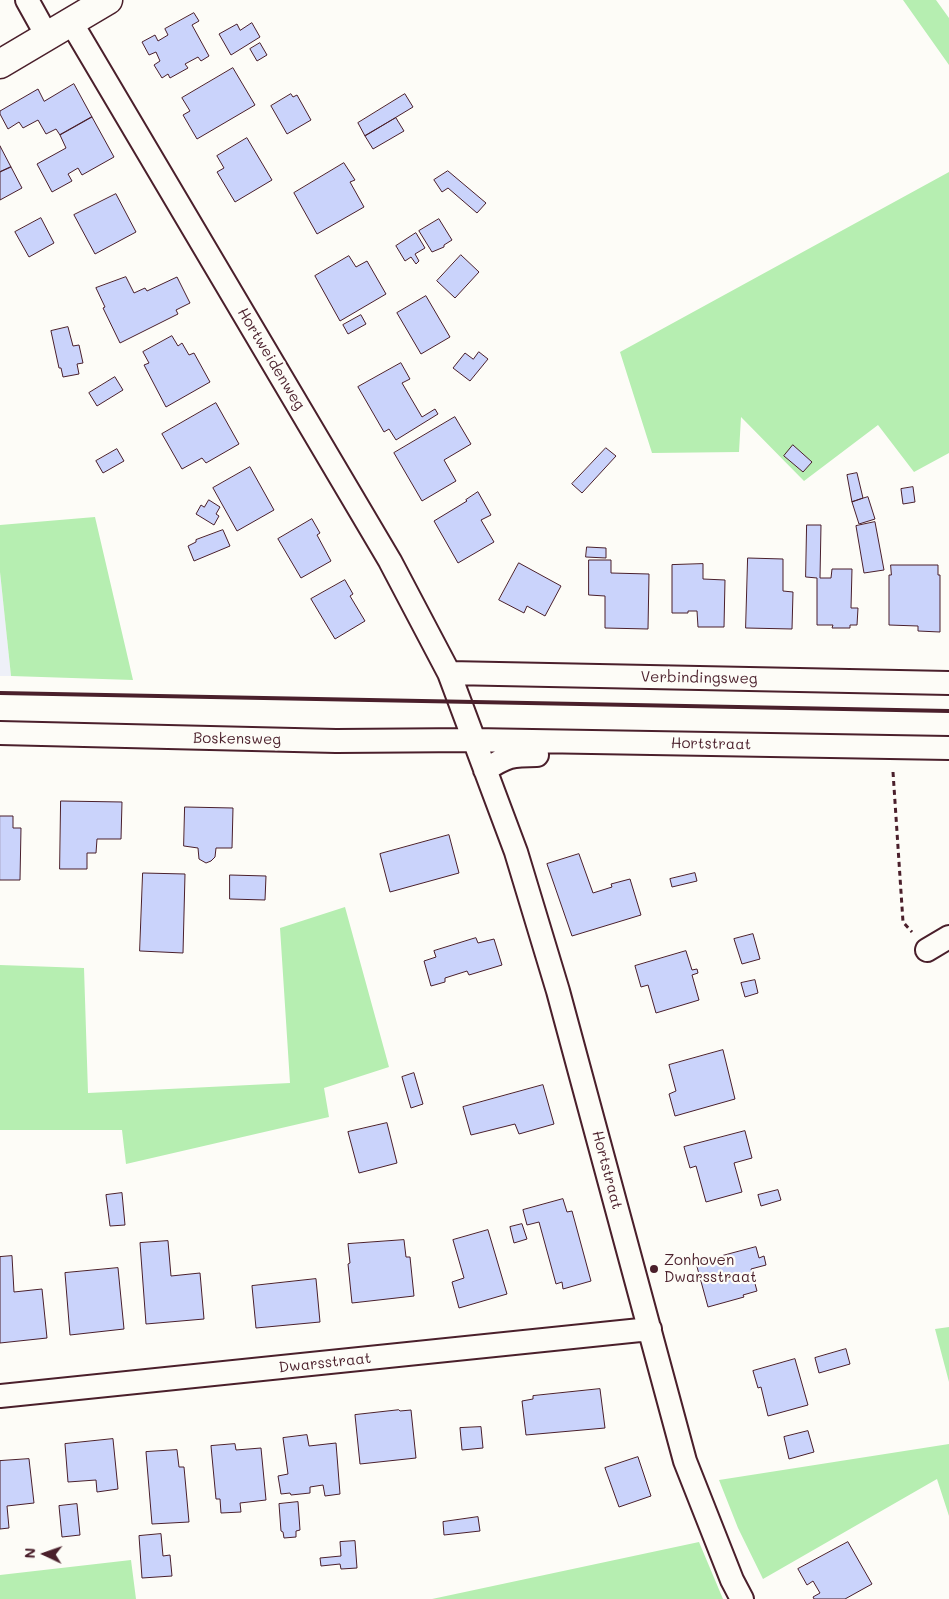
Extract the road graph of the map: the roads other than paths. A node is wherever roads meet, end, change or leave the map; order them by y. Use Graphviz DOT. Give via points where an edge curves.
graph roads {
  1 [pos="27,0"];
  2 [pos="108,0"];
  3 [pos="71,22"];
  4 [pos="47,36"];
  5 [pos="0,64"];
  6 [pos="449,673"];
  7 [pos="949,683"];
  8 [pos="460,702"];
  9 [pos="0,733"];
  10 [pos="474,740"];
  11 [pos="949,748"];
  12 [pos="893,761"];
  13 [pos="485,770"];
  14 [pos="949,937"];
  15 [pos="928,950"];
  16 [pos="650,1329"];
  17 [pos="0,1396"];
  18 [pos="742,1599"];
  1 -- 4 [label="street"];
  2 -- 3 [label="street"];
  3 -- 4 [label="street"];
  3 -- 6 [label="street, Hortweidenweg" via="390,561"];
  4 -- 5 [label="street"];
  6 -- 7 [label="street, Verbindingsweg"];
  6 -- 8 [label="street, Hortweidenweg"];
  8 -- 10 [label="street, Hortstraat"];
  9 -- 10 [label="street, Boskensweg" via="336,742"];
  10 -- 11 [label="street, Hortstraat"];
  10 -- 13 [label="street, Hortstraat"];
  12 -- 13 [label="street" via="514,755"];
  13 -- 16 [label="street, Hortstraat" via="516,852 558,991"];
  14 -- 15 [label="street"];
  16 -- 17 [label="street, Dwarsstraat"];
  16 -- 18 [label="street, Hortstraat" via="685,1460"];
}
